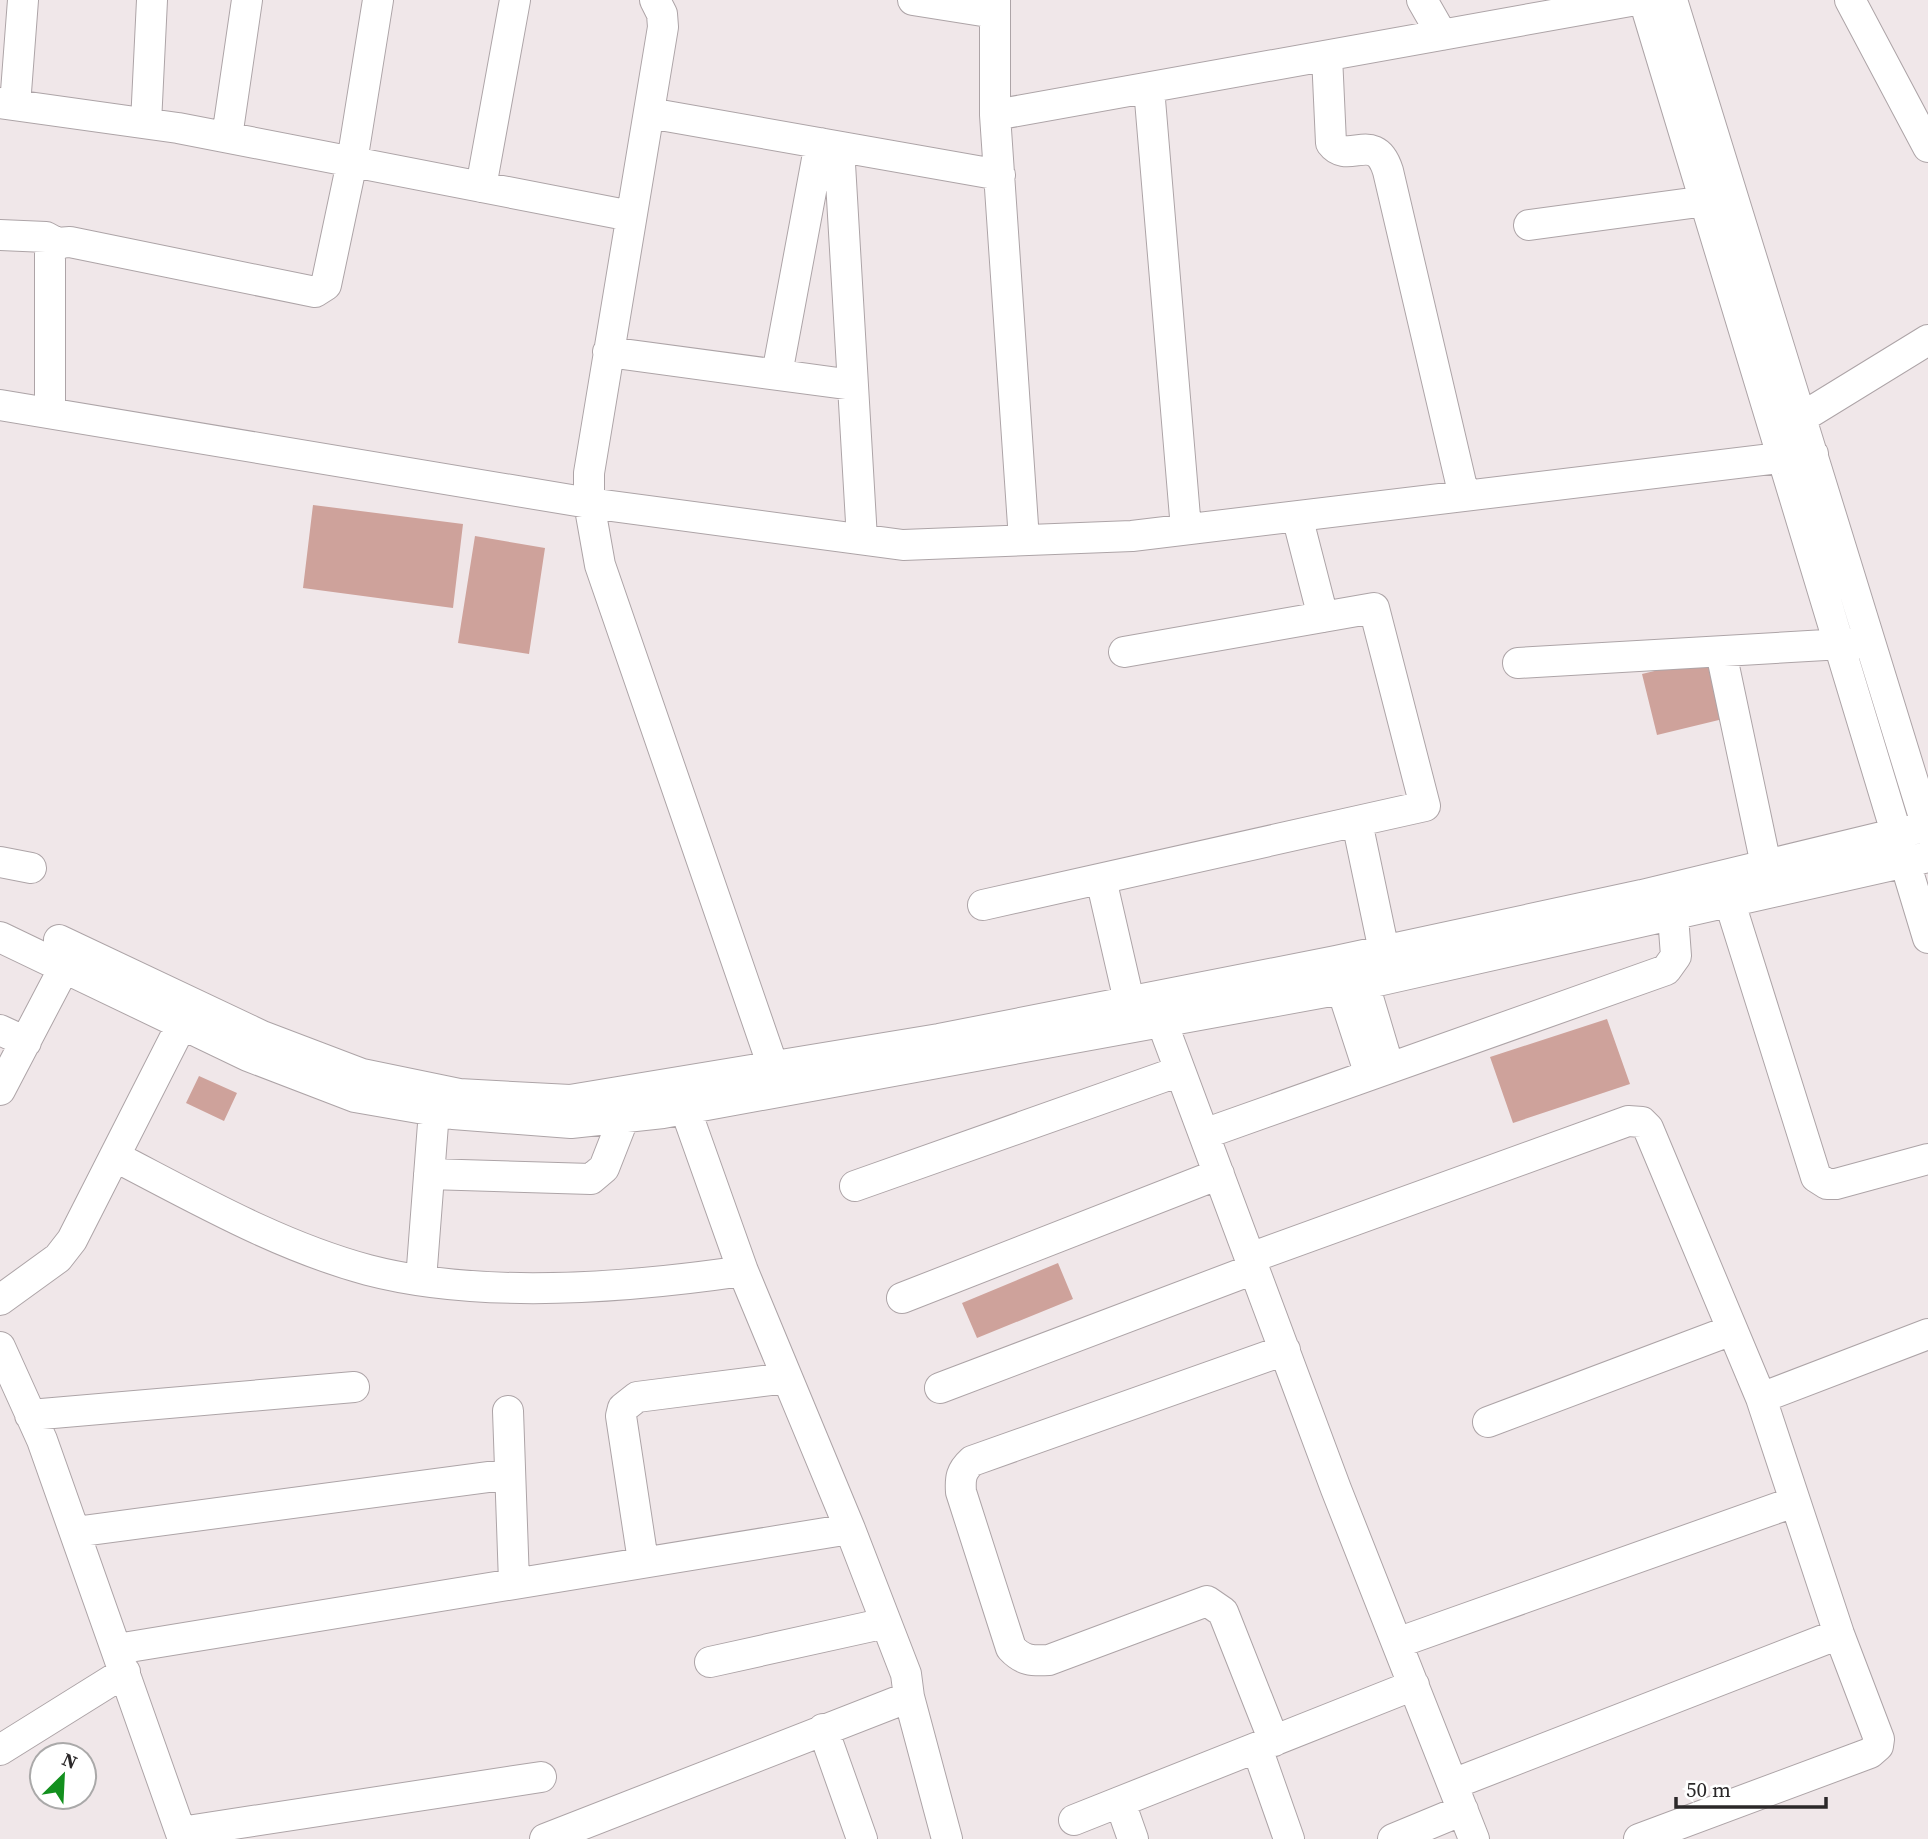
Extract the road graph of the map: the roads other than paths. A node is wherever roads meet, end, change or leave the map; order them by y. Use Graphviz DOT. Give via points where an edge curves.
graph roads {
  1 [pos="23,0"];
  2 [pos="152,0"];
  3 [pos="247,0"];
  4 [pos="378,0"];
  5 [pos="515,0"];
  6 [pos="655,0"];
  7 [pos="913,0"];
  8 [pos="1422,0"];
  9 [pos="1636,0"];
  10 [pos="1644,0"];
  11 [pos="1672,0"];
  12 [pos="1850,0"];
  13 [pos="995,7"];
  14 [pos="1442,35"];
  15 [pos="1327,56"];
  16 [pos="1149,88"];
  17 [pos="7,104"];
  18 [pos="649,113"];
  19 [pos="995,115"];
  20 [pos="146,124"];
  21 [pos="227,137"];
  22 [pos="830,145"];
  23 [pos="1928,147"];
  24 [pos="352,162"];
  25 [pos="1000,175"];
  26 [pos="481,187"];
  27 [pos="1706,201"];
  28 [pos="631,216"];
  29 [pos="1529,225"];
  30 [pos="0,235"];
  31 [pos="57,243"];
  32 [pos="1928,341"];
  33 [pos="608,352"];
  34 [pos="777,374"];
  35 [pos="853,385"];
  36 [pos="0,405"];
  37 [pos="50,411"];
  38 [pos="1801,418"];
  39 [pos="1798,455"];
  40 [pos="1464,496"];
  41 [pos="589,503"];
  42 [pos="1297,516"];
  43 [pos="1186,529"];
  44 [pos="862,539"];
  45 [pos="1024,540"];
  46 [pos="1323,617"];
  47 [pos="1871,642"];
  48 [pos="1840,645"];
  49 [pos="1124,652"];
  50 [pos="1721,652"];
  51 [pos="1518,663"];
  52 [pos="1357,822"];
  53 [pos="1928,828"];
  54 [pos="1897,833"];
  55 [pos="1917,860"];
  56 [pos="0,862"];
  57 [pos="1766,865"];
  58 [pos="31,868"];
  59 [pos="1101,879"];
  60 [pos="1730,903"];
  61 [pos="983,905"];
  62 [pos="1673,916"];
  63 [pos="0,917"];
  64 [pos="1573,923"];
  65 [pos="0,937"];
  66 [pos="1928,938"];
  67 [pos="1384,951"];
  68 [pos="65,966"];
  69 [pos="1353,986"];
  70 [pos="1148,1006"];
  71 [pos="187,1013"];
  72 [pos="13,1036"];
  73 [pos="1180,1071"];
  74 [pos="1380,1072"];
  75 [pos="778,1080"];
  76 [pos="0,1090"];
  77 [pos="682,1096"];
  78 [pos="433,1111"];
  79 [pos="624,1117"];
  80 [pos="1204,1134"];
  81 [pos="116,1157"];
  82 [pos="1928,1159"];
  83 [pos="429,1174"];
  84 [pos="1219,1174"];
  85 [pos="855,1186"];
  86 [pos="1252,1264"];
  87 [pos="743,1271"];
  88 [pos="421,1280"];
  89 [pos="902,1298"];
  90 [pos="0,1300"];
  91 [pos="1732,1330"];
  92 [pos="1928,1334"];
  93 [pos="0,1347"];
  94 [pos="1285,1350"];
  95 [pos="787,1378"];
  96 [pos="354,1387"];
  97 [pos="940,1388"];
  98 [pos="1760,1398"];
  99 [pos="508,1411"];
  100 [pos="30,1415"];
  101 [pos="1488,1422"];
  102 [pos="510,1474"];
  103 [pos="1794,1502"];
  104 [pos="850,1529"];
  105 [pos="75,1532"];
  106 [pos="643,1561"];
  107 [pos="514,1582"];
  108 [pos="886,1623"];
  109 [pos="1839,1634"];
  110 [pos="1397,1643"];
  111 [pos="121,1660"];
  112 [pos="709,1662"];
  113 [pos="1414,1685"];
  114 [pos="909,1697"];
  115 [pos="823,1729"];
  116 [pos="1265,1744"];
  117 [pos="0,1750"];
  118 [pos="541,1777"];
  119 [pos="1458,1797"];
  120 [pos="1120,1802"];
  121 [pos="1074,1820"];
  122 [pos="182,1836"];
  123 [pos="557,1838"];
  124 [pos="862,1839"];
  125 [pos="947,1839"];
  126 [pos="1133,1839"];
  127 [pos="1289,1839"];
  128 [pos="1393,1839"];
  129 [pos="1474,1839"];
  130 [pos="1639,1839"];
  1 -- 17 [label="street"];
  2 -- 20 [label="street"];
  3 -- 21 [label="street"];
  4 -- 24 [label="street"];
  5 -- 26 [label="street"];
  6 -- 18 [label="street" via="663,27"];
  7 -- 13 [label="street"];
  8 -- 14 [label="street"];
  9 -- 14 [label="street"];
  10 -- 27 [label="street"];
  11 -- 38 [label="street"];
  12 -- 23 [label="street"];
  13 -- 19 [label="street"];
  14 -- 15 [label="street"];
  15 -- 16 [label="street"];
  15 -- 40 [label="street" via="1331,143 1342,151 1375,150 1388,171"];
  16 -- 19 [label="street"];
  16 -- 43 [label="street"];
  17 -- 20 [label="street"];
  18 -- 22 [label="street"];
  18 -- 28 [label="street"];
  19 -- 25 [label="street"];
  20 -- 21 [label="street"];
  21 -- 24 [label="street"];
  22 -- 25 [label="street"];
  22 -- 34 [label="street"];
  22 -- 35 [label="street"];
  24 -- 26 [label="street"];
  24 -- 31 [label="street" via="330,278 315,292"];
  25 -- 45 [label="street"];
  26 -- 28 [label="street"];
  27 -- 29 [label="street"];
  27 -- 39 [label="street"];
  28 -- 33 [label="street"];
  30 -- 31 [label="street" via="46,237"];
  31 -- 37 [label="street" via="50,254"];
  32 -- 38 [label="street"];
  33 -- 34 [label="street"];
  33 -- 41 [label="street" via="589,473"];
  34 -- 35 [label="street"];
  35 -- 44 [label="street"];
  36 -- 37 [label="street"];
  37 -- 41 [label="street"];
  38 -- 39 [label="street"];
  39 -- 40 [label="street"];
  39 -- 47 [label="street"];
  39 -- 48 [label="street"];
  40 -- 42 [label="street"];
  41 -- 44 [label="street"];
  41 -- 75 [label="street" via="600,565"];
  42 -- 43 [label="street"];
  42 -- 46 [label="street"];
  43 -- 45 [label="street"];
  44 -- 45 [label="street" via="903,545"];
  46 -- 49 [label="street"];
  46 -- 52 [label="street" via="1374,608 1425,806"];
  47 -- 48 [label="street"];
  47 -- 53 [label="street"];
  48 -- 50 [label="street"];
  48 -- 54 [label="street"];
  50 -- 51 [label="street"];
  50 -- 57 [label="street"];
  52 -- 59 [label="street"];
  52 -- 67 [label="street"];
  53 -- 54 [label="street"];
  54 -- 55 [label="street"];
  54 -- 57 [label="street"];
  55 -- 60 [label="street"];
  55 -- 66 [label="street"];
  56 -- 58 [label="street"];
  57 -- 64 [label="street"];
  59 -- 61 [label="street"];
  59 -- 70 [label="street"];
  60 -- 62 [label="street"];
  60 -- 82 [label="street" via="1816,1177 1836,1184"];
  62 -- 64 [label="street"];
  62 -- 74 [label="street" via="1676,956 1666,970"];
  63 -- 71 [label="street" via="35,929"];
  64 -- 67 [label="street"];
  64 -- 69 [label="street"];
  65 -- 68 [label="street"];
  67 -- 70 [label="street"];
  68 -- 71 [label="street"];
  68 -- 72 [label="street"];
  69 -- 70 [label="street"];
  69 -- 74 [label="street"];
  70 -- 73 [label="street"];
  70 -- 75 [label="street"];
  70 -- 75 [label="street" via="939,1039"];
  71 -- 77 [label="street" via="362,1074 459,1094 570,1100"];
  71 -- 78 [label="street" via="248,1056 355,1097"];
  71 -- 81 [label="street"];
  72 -- 76 [label="street"];
  73 -- 80 [label="street"];
  73 -- 85 [label="street"];
  74 -- 80 [label="street"];
  75 -- 77 [label="street"];
  77 -- 79 [label="street"];
  77 -- 87 [label="street"];
  78 -- 79 [label="street" via="571,1122"];
  78 -- 83 [label="street"];
  79 -- 83 [label="street" via="604,1168 591,1179"];
  80 -- 84 [label="street"];
  81 -- 88 [label="street" via="251,1227 367,1269"];
  81 -- 90 [label="street" via="58,1258"];
  83 -- 88 [label="street"];
  84 -- 86 [label="street"];
  84 -- 89 [label="street"];
  86 -- 91 [label="street" via="1634,1120 1648,1128"];
  86 -- 94 [label="street"];
  86 -- 97 [label="street"];
  87 -- 88 [label="street" via="611,1286 482,1286"];
  87 -- 95 [label="street"];
  91 -- 98 [label="street"];
  91 -- 101 [label="street"];
  92 -- 98 [label="street"];
  93 -- 100 [label="street"];
  94 -- 110 [label="street"];
  94 -- 116 [label="street" via="972,1461 960,1478 1012,1648 1019,1656 1029,1661 1049,1660 1207,1601 1223,1612"];
  95 -- 104 [label="street"];
  95 -- 106 [label="street" via="637,1397 623,1408"];
  96 -- 100 [label="street"];
  98 -- 103 [label="street"];
  99 -- 102 [label="street"];
  100 -- 105 [label="street"];
  102 -- 105 [label="street"];
  102 -- 107 [label="street"];
  103 -- 109 [label="street"];
  103 -- 110 [label="street"];
  104 -- 106 [label="street"];
  104 -- 108 [label="street"];
  105 -- 111 [label="street"];
  106 -- 107 [label="street"];
  107 -- 111 [label="street"];
  108 -- 112 [label="street"];
  108 -- 114 [label="street" via="906,1674"];
  109 -- 119 [label="street"];
  109 -- 130 [label="street" via="1878,1728 1878,1746 1870,1753"];
  110 -- 113 [label="street"];
  111 -- 117 [label="street"];
  111 -- 122 [label="street"];
  113 -- 116 [label="street"];
  113 -- 119 [label="street"];
  114 -- 115 [label="street"];
  114 -- 125 [label="street"];
  115 -- 123 [label="street"];
  115 -- 124 [label="street"];
  116 -- 120 [label="street"];
  116 -- 127 [label="street"];
  118 -- 122 [label="street"];
  119 -- 128 [label="street"];
  119 -- 129 [label="street"];
  120 -- 121 [label="street"];
  120 -- 126 [label="street"];
}
